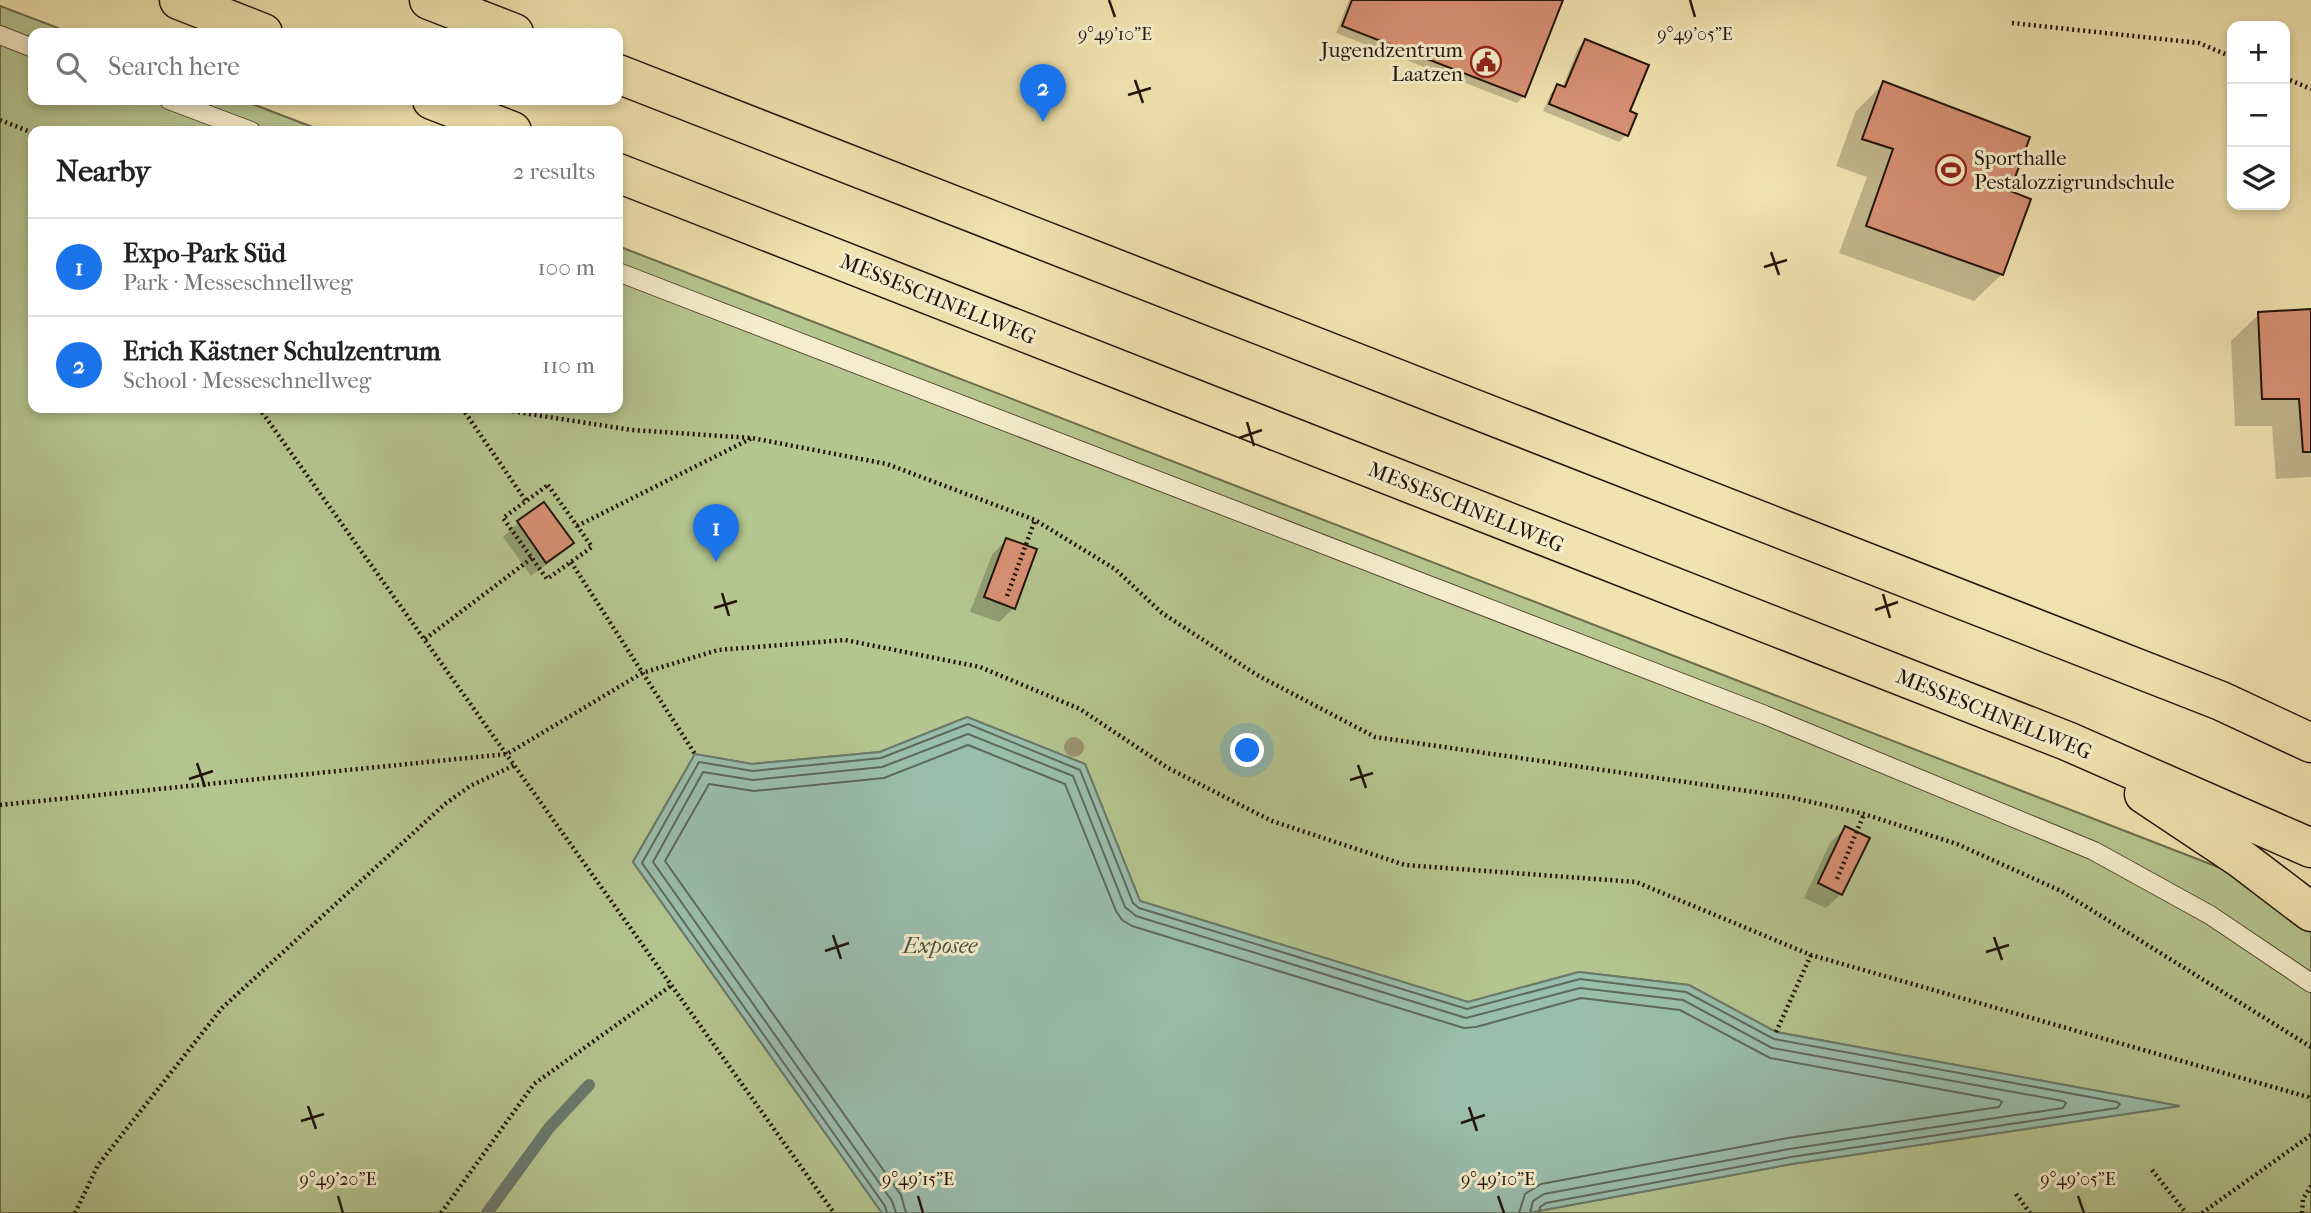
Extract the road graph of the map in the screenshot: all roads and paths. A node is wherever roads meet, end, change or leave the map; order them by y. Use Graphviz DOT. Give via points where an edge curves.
graph roads {
  1 [pos="179,0"];
  2 [pos="429,0"];
  3 [pos="2012,23"];
  4 [pos="250,28"];
  5 [pos="501,28"];
  6 [pos="0,35"];
  7 [pos="28,46"];
  8 [pos="2227,55"];
  9 [pos="623,76"];
  10 [pos="2290,80"];
  11 [pos="2311,89"];
  12 [pos="182,105"];
  13 [pos="445,105"];
  14 [pos="0,120"];
  15 [pos="238,126"];
  16 [pos="499,126"];
  17 [pos="28,131"];
  18 [pos="623,175"];
  19 [pos="623,274"];
  20 [pos="263,413"];
  21 [pos="465,413"];
  22 [pos="523,413"];
  23 [pos="752,438"];
  24 [pos="526,501"];
  25 [pos="1035,520"];
  26 [pos="577,526"];
  27 [pos="533,558"];
  28 [pos="571,562"];
  29 [pos="1007,596"];
  30 [pos="425,639"];
  31 [pos="642,673"];
  32 [pos="2067,741"];
  33 [pos="2311,743"];
  34 [pos="507,754"];
  35 [pos="695,754"];
  36 [pos="515,765"];
  37 [pos="0,805"];
  38 [pos="1864,814"];
  39 [pos="2311,848"];
  40 [pos="1837,879"];
  41 [pos="2311,912"];
  42 [pos="1811,955"];
  43 [pos="2311,983"];
  44 [pos="672,985"];
  45 [pos="1776,1032"];
  46 [pos="2311,1047"];
  47 [pos="2311,1101"];
  48 [pos="2311,1135"];
  49 [pos="2152,1170"];
  50 [pos="2311,1186"];
  51 [pos="2016,1194"];
  52 [pos="75,1213"];
  53 [pos="441,1213"];
  54 [pos="834,1213"];
  55 [pos="2030,1213"];
  56 [pos="2186,1213"];
  57 [pos="2202,1213"];
  58 [pos="2302,1213"];
  1 -- 4 [label="highway"];
  2 -- 5 [label="highway"];
  3 -- 8 [label="path" via="2199,43"];
  6 -- 7 [label="lane"];
  9 -- 33 [label="highway" via="2221,701"];
  10 -- 11 [label="path"];
  12 -- 15 [label="lane"];
  13 -- 16 [label="highway"];
  14 -- 17 [label="path"];
  18 -- 32 [label="highway, MESSESCHNELLWEG"];
  19 -- 43 [label="lane" via="1765,715 2094,851 2210,915"];
  20 -- 30 [label="path"];
  21 -- 24 [label="path"];
  22 -- 23 [label="path" via="632,430"];
  23 -- 25 [label="path" via="887,464"];
  23 -- 26 [label="path"];
  24 -- 26 [label="path" via="548,485"];
  24 -- 27 [label="path" via="503,517"];
  25 -- 29 [label="path"];
  25 -- 38 [label="path" via="1115,569 1162,613 1257,675 1374,737 1789,797"];
  26 -- 28 [label="path" via="592,547"];
  27 -- 28 [label="path" via="547,579"];
  27 -- 30 [label="path"];
  28 -- 31 [label="path"];
  30 -- 34 [label="path"];
  31 -- 34 [label="path"];
  31 -- 35 [label="path"];
  31 -- 42 [label="path" via="718,650 845,640 980,667 1080,709 1168,768 1285,826 1405,865 1636,882"];
  32 -- 39 [label="highway, MESSESCHNELLWEG"];
  32 -- 41 [label="highway"];
  34 -- 36 [label="path"];
  34 -- 37 [label="path"];
  36 -- 44 [label="path"];
  36 -- 52 [label="path" via="470,786 445,804 222,1008 98,1165"];
  38 -- 40 [label="path"];
  38 -- 46 [label="path" via="1957,844 2061,891"];
  42 -- 45 [label="path"];
  42 -- 47 [label="path"];
  44 -- 53 [label="path" via="534,1084"];
  44 -- 54 [label="path"];
  48 -- 57 [label="path"];
  49 -- 56 [label="path"];
  50 -- 58 [label="path"];
  51 -- 55 [label="path"];
}
